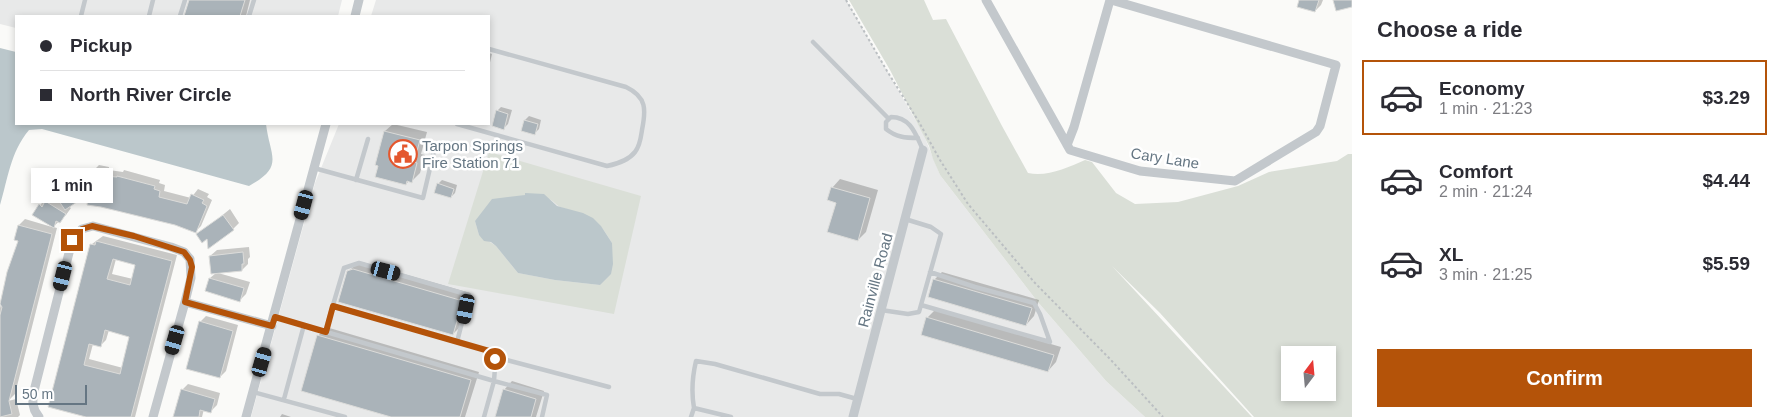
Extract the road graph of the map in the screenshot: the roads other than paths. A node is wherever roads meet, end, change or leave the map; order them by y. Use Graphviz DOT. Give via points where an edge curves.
graph roads {
  1 [pos="85,0"];
  2 [pos="153,0"];
  3 [pos="185,0"];
  4 [pos="254,0"];
  5 [pos="359,0"];
  6 [pos="986,0"];
  7 [pos="1111,0"];
  8 [pos="81,15"];
  9 [pos="149,15"];
  10 [pos="180,15"];
  11 [pos="249,15"];
  12 [pos="355,15"];
  13 [pos="812,42"];
  14 [pos="490,49"];
  15 [pos="889,119"];
  16 [pos="326,125"];
  17 [pos="462,125"];
  18 [pos="918,138"];
  19 [pos="368,139"];
  20 [pos="1067,145"];
  21 [pos="435,147"];
  22 [pos="923,150"];
  23 [pos="314,168"];
  24 [pos="356,180"];
  25 [pos="905,219"];
  26 [pos="930,272"];
  27 [pos="185,302"];
  28 [pos="921,305"];
  29 [pos="333,306"];
  30 [pos="881,310"];
  31 [pos="275,317"];
  32 [pos="304,325"];
  33 [pos="272,326"];
  34 [pos="326,332"];
  35 [pos="457,342"];
  36 [pos="496,353"];
  37 [pos="494,381"];
  38 [pos="610,387"];
  39 [pos="253,392"];
  40 [pos="284,399"];
  41 [pos="857,399"];
  42 [pos="694,408"];
  43 [pos="39,417"];
  44 [pos="153,417"];
  45 [pos="246,417"];
  46 [pos="345,417"];
  47 [pos="484,417"];
  48 [pos="542,417"];
  49 [pos="691,417"];
  50 [pos="731,417"];
  51 [pos="852,417"];
  1 -- 8 [label="lane"];
  2 -- 9 [label="lane"];
  3 -- 10 [label="lane"];
  4 -- 11 [label="lane"];
  5 -- 12 [label="street"];
  6 -- 20 [label="street"];
  7 -- 20 [label="street"];
  7 -- 20 [label="street, Cary Lane" via="1336,65 1320,126 1316,132 1235,181 1140,171 1070,150"];
  13 -- 15 [label="lane"];
  14 -- 17 [label="lane" via="634,91 644,105 645,114 636,150 622,162 607,166"];
  15 -- 18 [label="lane" via="899,117 912,126"];
  15 -- 18 [label="lane" via="886,129 892,134"];
  16 -- 23 [label="street"];
  18 -- 22 [label="lane"];
  19 -- 24 [label="lane"];
  21 -- 24 [label="lane" via="423,198"];
  22 -- 25 [label="street, Rainville Road"];
  23 -- 24 [label="lane"];
  23 -- 31 [label="street"];
  25 -- 26 [label="lane" via="931,227 941,234"];
  25 -- 30 [label="street, Rainville Road"];
  26 -- 28 [label="lane"];
  26 -- 28 [label="lane" via="1034,303 1050,342"];
  27 -- 33 [label="street"];
  27 -- 43 [label="street" via="192,267 184,252 92,226 82,229 72,240 34,391 32,402"];
  27 -- 44 [label="street"];
  28 -- 30 [label="lane" via="919,312 908,314"];
  29 -- 34 [label="lane"];
  29 -- 35 [label="lane"];
  29 -- 35 [label="lane" via="344,268 359,264 435,284 469,296"];
  30 -- 41 [label="street, Rainville Road"];
  31 -- 32 [label="lane"];
  31 -- 33 [label="street"];
  32 -- 34 [label="lane"];
  32 -- 40 [label="lane"];
  33 -- 39 [label="street"];
  34 -- 37 [label="lane"];
  35 -- 36 [label="lane"];
  36 -- 37 [label="lane"];
  36 -- 38 [label="lane" via="503,358"];
  37 -- 47 [label="lane"];
  37 -- 48 [label="lane" via="548,395"];
  39 -- 40 [label="lane"];
  39 -- 45 [label="street"];
  40 -- 46 [label="lane"];
  41 -- 42 [label="lane" via="839,394 820,394 696,361 691,394"];
  41 -- 51 [label="street, Rainville Road"];
  42 -- 49 [label="lane"];
  42 -- 50 [label="lane"];
}
